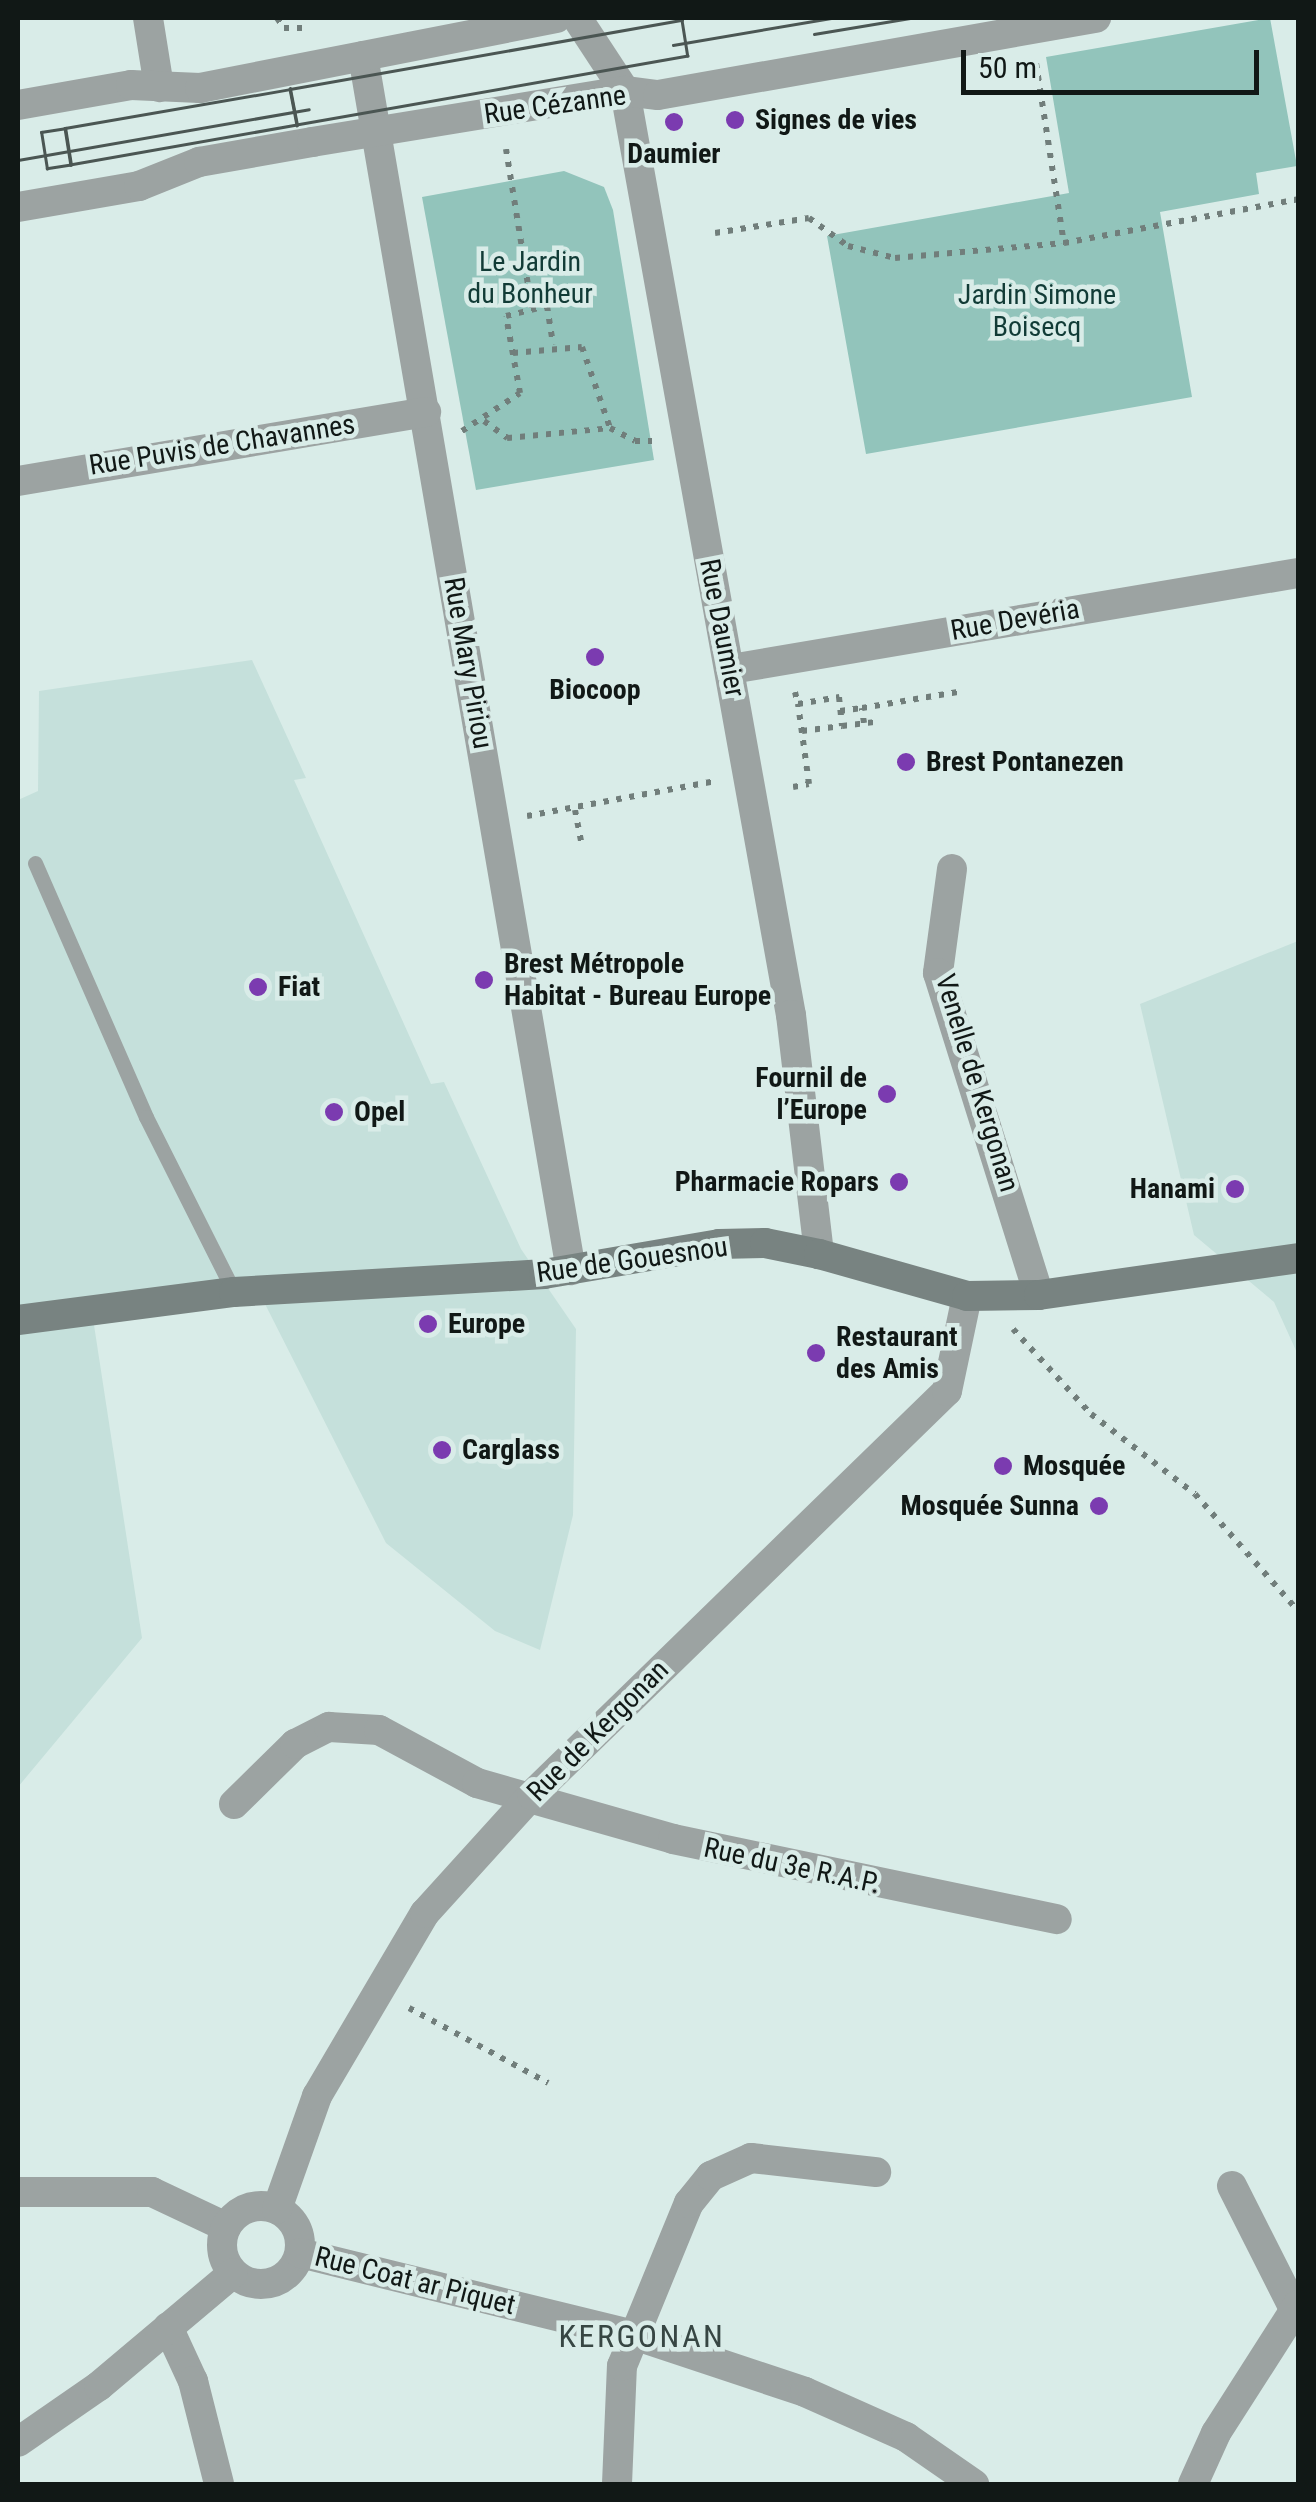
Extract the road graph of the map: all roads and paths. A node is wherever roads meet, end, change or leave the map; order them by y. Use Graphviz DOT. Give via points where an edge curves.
graph roads {
  1 [pos="148,18"];
  2 [pos="556,18"];
  3 [pos="576,18"];
  4 [pos="1096,18"];
  5 [pos="1034,52"];
  6 [pos="363,56"];
  7 [pos="159,87"];
  8 [pos="626,91"];
  9 [pos="18,105"];
  10 [pos="377,132"];
  11 [pos="506,149"];
  12 [pos="1298,199"];
  13 [pos="18,207"];
  14 [pos="714,234"];
  15 [pos="1064,243"];
  16 [pos="532,310"];
  17 [pos="554,345"];
  18 [pos="513,352"];
  19 [pos="426,412"];
  20 [pos="484,420"];
  21 [pos="610,428"];
  22 [pos="452,436"];
  23 [pos="658,440"];
  24 [pos="18,481"];
  25 [pos="1298,572"];
  26 [pos="731,669"];
  27 [pos="794,686"];
  28 [pos="958,692"];
  29 [pos="798,704"];
  30 [pos="862,708"];
  31 [pos="840,712"];
  32 [pos="880,720"];
  33 [pos="864,723"];
  34 [pos="842,726"];
  35 [pos="802,732"];
  36 [pos="717,780"];
  37 [pos="792,786"];
  38 [pos="575,810"];
  39 [pos="516,816"];
  40 [pos="582,846"];
  41 [pos="36,863"];
  42 [pos="952,869"];
  43 [pos="819,1254"];
  44 [pos="1298,1258"];
  45 [pos="571,1270"];
  46 [pos="234,1292"];
  47 [pos="1039,1294"];
  48 [pos="967,1296"];
  49 [pos="18,1320"];
  50 [pos="1298,1611"];
  51 [pos="532,1795"];
  52 [pos="234,1804"];
  53 [pos="1057,1919"];
  54 [pos="377,1990"];
  55 [pos="548,2083"];
  56 [pos="876,2172"];
  57 [pos="1232,2186"];
  58 [pos="18,2192"];
  59 [pos="277,2209"];
  60 [pos="226,2227"];
  61 [pos="300,2253"];
  62 [pos="232,2273"];
  63 [pos="1296,2307"];
  64 [pos="168,2327"];
  65 [pos="631,2334"];
  66 [pos="18,2442"];
  67 [pos="219,2484"];
  68 [pos="618,2484"];
  69 [pos="974,2484"];
  70 [pos="1192,2484"];
  1 -- 7 [label="street"];
  2 -- 6 [label="street"];
  3 -- 8 [label="street, Rue Daumier"];
  4 -- 8 [label="street, Rue Cézanne" via="658,95"];
  5 -- 15 [label="path"];
  6 -- 7 [label="street" via="200,88"];
  6 -- 10 [label="street, Rue Mary Piriou"];
  7 -- 9 [label="street" via="131,85"];
  8 -- 10 [label="street, Rue Cézanne"];
  8 -- 26 [label="street, Rue Daumier"];
  10 -- 13 [label="street, Rue Cézanne" via="199,162 139,186"];
  10 -- 19 [label="street, Rue Mary Piriou"];
  11 -- 16 [label="path"];
  12 -- 15 [label="path"];
  14 -- 15 [label="path" via="809,218 848,246 895,258"];
  16 -- 17 [label="path" via="548,306"];
  16 -- 18 [label="path" via="506,316"];
  17 -- 18 [label="path"];
  17 -- 21 [label="path" via="577,344 587,354"];
  18 -- 20 [label="path" via="520,393"];
  19 -- 24 [label="street, Rue Puvis de Chavannes"];
  19 -- 45 [label="street, Rue Mary Piriou"];
  20 -- 21 [label="path" via="508,438"];
  20 -- 22 [label="path"];
  21 -- 23 [label="path" via="635,442"];
  25 -- 26 [label="street, Rue Devéria"];
  26 -- 43 [label="street, Rue Daumier" via="790,1015"];
  27 -- 29 [label="path"];
  28 -- 30 [label="path"];
  29 -- 31 [label="path" via="839,698"];
  29 -- 35 [label="path"];
  30 -- 31 [label="path"];
  30 -- 33 [label="path"];
  31 -- 34 [label="path"];
  32 -- 33 [label="path"];
  33 -- 34 [label="path"];
  34 -- 35 [label="path"];
  35 -- 37 [label="path" via="809,784"];
  36 -- 38 [label="path"];
  38 -- 39 [label="path"];
  38 -- 40 [label="path"];
  41 -- 46 [label="lane" via="146,1117"];
  42 -- 47 [label="street, Venelle de Kergonan" via="938,974"];
  43 -- 45 [label="street, Rue de Gouesnou" via="764,1243 719,1244"];
  43 -- 48 [label="street, Rue de Gouesnou"];
  44 -- 47 [label="street, Rue de Gouesnou"];
  45 -- 46 [label="street, Rue de Gouesnou"];
  46 -- 49 [label="street, Rue de Gouesnou"];
  47 -- 48 [label="street, Rue de Gouesnou"];
  48 -- 50 [label="path" via="1014,1330 1136,1454 1195,1494"];
  48 -- 51 [label="street, Rue de Kergonan" via="946,1390"];
  51 -- 52 [label="street, Rue du 3e R.A.P." via="477,1784 379,1730 329,1727 295,1744"];
  51 -- 53 [label="street, Rue du 3e R.A.P." via="773,1864"];
  51 -- 54 [label="street, Rue de Kergonan" via="425,1913"];
  54 -- 55 [label="path"];
  54 -- 59 [label="street, Rue de Kergonan" via="317,2096"];
  56 -- 65 [label="street" via="751,2158 712,2176 689,2203"];
  57 -- 63 [label="street"];
  58 -- 60 [label="street" via="152,2192"];
  59 -- 60 [label="street" via="242,2210"];
  59 -- 61 [label="street" via="296,2227"];
  60 -- 62 [label="street" via="222,2251"];
  61 -- 62 [label="street" via="288,2274 266,2285"];
  61 -- 65 [label="street, Rue Coat ar Piquet"];
  62 -- 64 [label="street"];
  63 -- 70 [label="street" via="1216,2433"];
  64 -- 66 [label="street" via="100,2386"];
  64 -- 67 [label="street" via="193,2381"];
  65 -- 68 [label="street" via="622,2366"];
  65 -- 69 [label="street, Rue Coat ar Piquet" via="805,2392 906,2437"];
}
